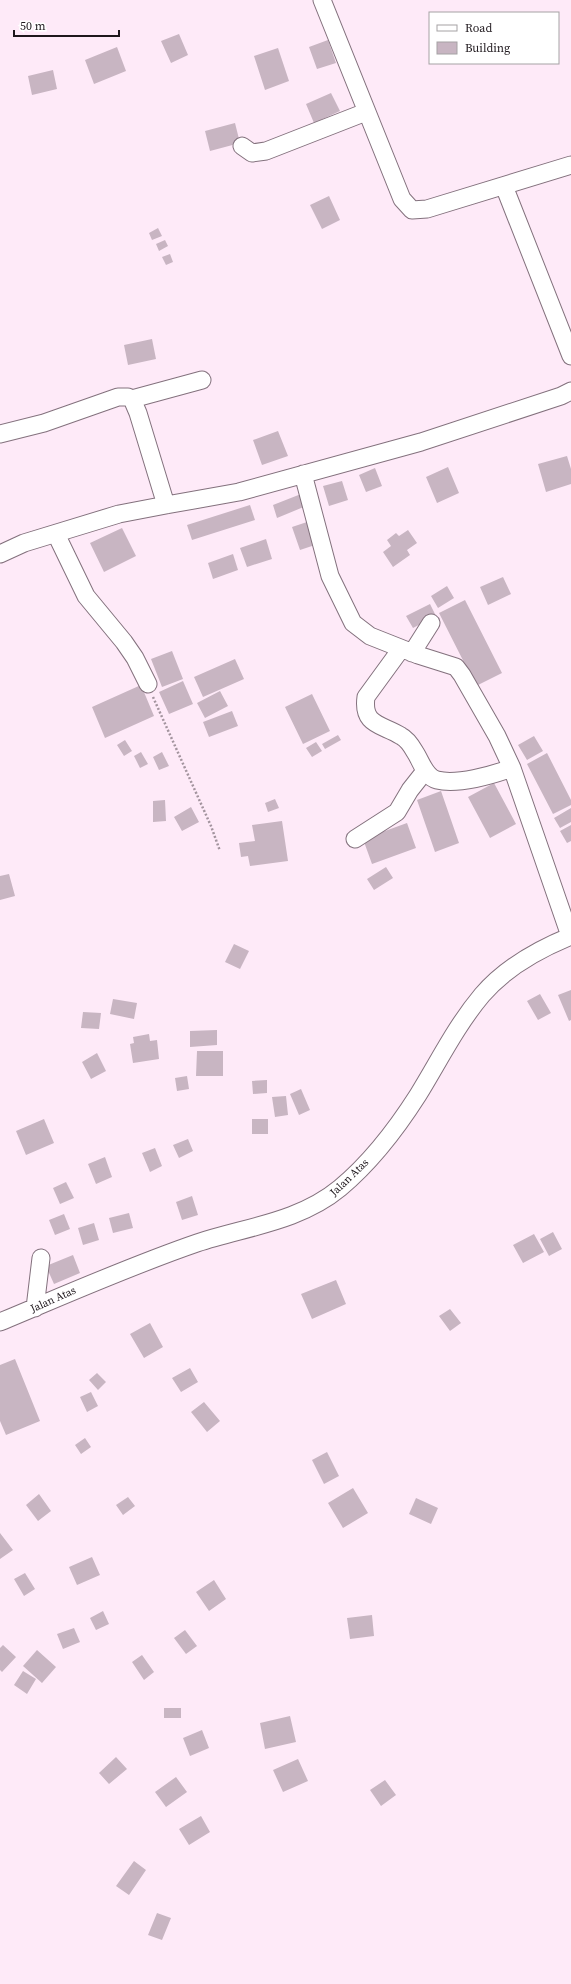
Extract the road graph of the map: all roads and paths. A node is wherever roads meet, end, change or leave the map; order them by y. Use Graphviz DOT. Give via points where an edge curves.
graph roads {
  1 [pos="322,0"];
  2 [pos="366,112"];
  3 [pos="242,146"];
  4 [pos="571,165"];
  5 [pos="504,186"];
  6 [pos="571,356"];
  7 [pos="202,380"];
  8 [pos="571,391"];
  9 [pos="132,399"];
  10 [pos="0,434"];
  11 [pos="303,474"];
  12 [pos="166,505"];
  13 [pos="56,534"];
  14 [pos="0,554"];
  15 [pos="432,622"];
  16 [pos="407,651"];
  17 [pos="148,684"];
  18 [pos="512,768"];
  19 [pos="425,771"];
  20 [pos="355,839"];
  21 [pos="220,851"];
  22 [pos="571,936"];
  23 [pos="41,1258"];
  24 [pos="35,1308"];
  25 [pos="0,1322"];
  1 -- 2 [label="street"];
  2 -- 3 [label="street" via="266,151 252,154"];
  2 -- 5 [label="street" via="402,199 412,210 427,209"];
  4 -- 5 [label="street"];
  5 -- 6 [label="street"];
  7 -- 9 [label="street"];
  8 -- 11 [label="street" via="421,442"];
  9 -- 10 [label="street" via="118,397 44,423"];
  9 -- 12 [label="street"];
  11 -- 12 [label="street" via="239,492"];
  11 -- 16 [label="street" via="325,562 348,615 353,623 370,636"];
  12 -- 13 [label="street" via="119,514"];
  13 -- 14 [label="street" via="24,543"];
  13 -- 17 [label="street" via="86,596 124,642"];
  15 -- 16 [label="street"];
  16 -- 18 [label="street" via="456,667 489,722"];
  16 -- 19 [label="street" via="366,697 366,712 375,724 394,732 408,742"];
  17 -- 21 [label="path"];
  18 -- 19 [label="street" via="492,775 446,781 435,780"];
  18 -- 22 [label="street"];
  19 -- 20 [label="street" via="397,812"];
  22 -- 24 [label="street, Jalan Atas" via="544,947 522,961 482,995 442,1051 418,1094 397,1123 351,1178 324,1200 287,1217 218,1236 114,1274"];
  23 -- 24 [label="street"];
  24 -- 25 [label="street, Jalan Atas"];
}
